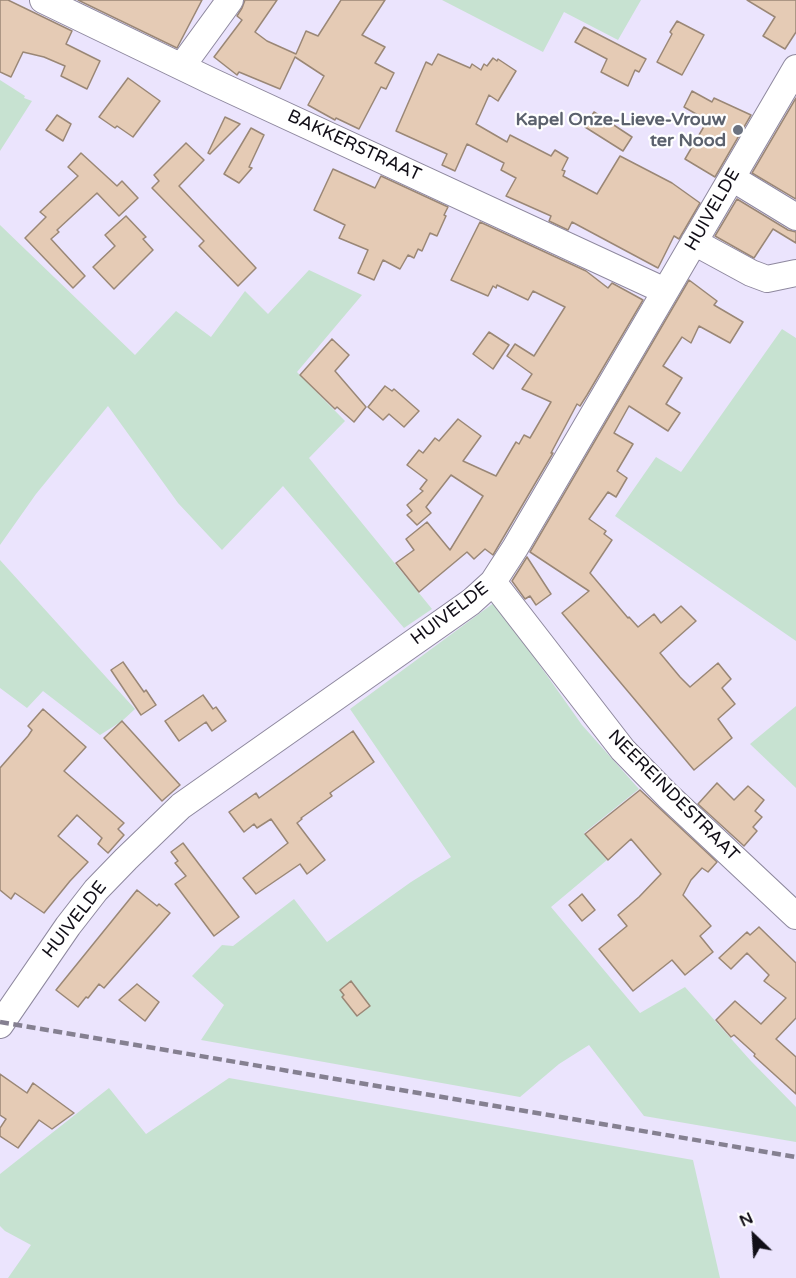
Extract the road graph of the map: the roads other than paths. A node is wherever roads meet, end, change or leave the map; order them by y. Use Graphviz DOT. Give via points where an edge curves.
graph roads {
  1 [pos="43,0"];
  2 [pos="230,0"];
  3 [pos="182,66"];
  4 [pos="796,68"];
  5 [pos="732,178"];
  6 [pos="796,217"];
  7 [pos="694,243"];
  8 [pos="796,273"];
  9 [pos="665,291"];
  10 [pos="493,582"];
  11 [pos="796,916"];
  12 [pos="0,1025"];
  1 -- 3 [label="street, BAKKERSTRAAT"];
  2 -- 3 [label="street"];
  3 -- 9 [label="street, BAKKERSTRAAT"];
  4 -- 5 [label="street, HUIVELDE"];
  5 -- 6 [label="street"];
  5 -- 7 [label="street, HUIVELDE"];
  7 -- 8 [label="street" via="766,279"];
  7 -- 9 [label="street, HUIVELDE"];
  9 -- 10 [label="street, HUIVELDE"];
  10 -- 11 [label="street, NEEREINDESTRAAT" via="623,750"];
  10 -- 12 [label="street, HUIVELDE" via="471,602 181,806 96,890"];
}
